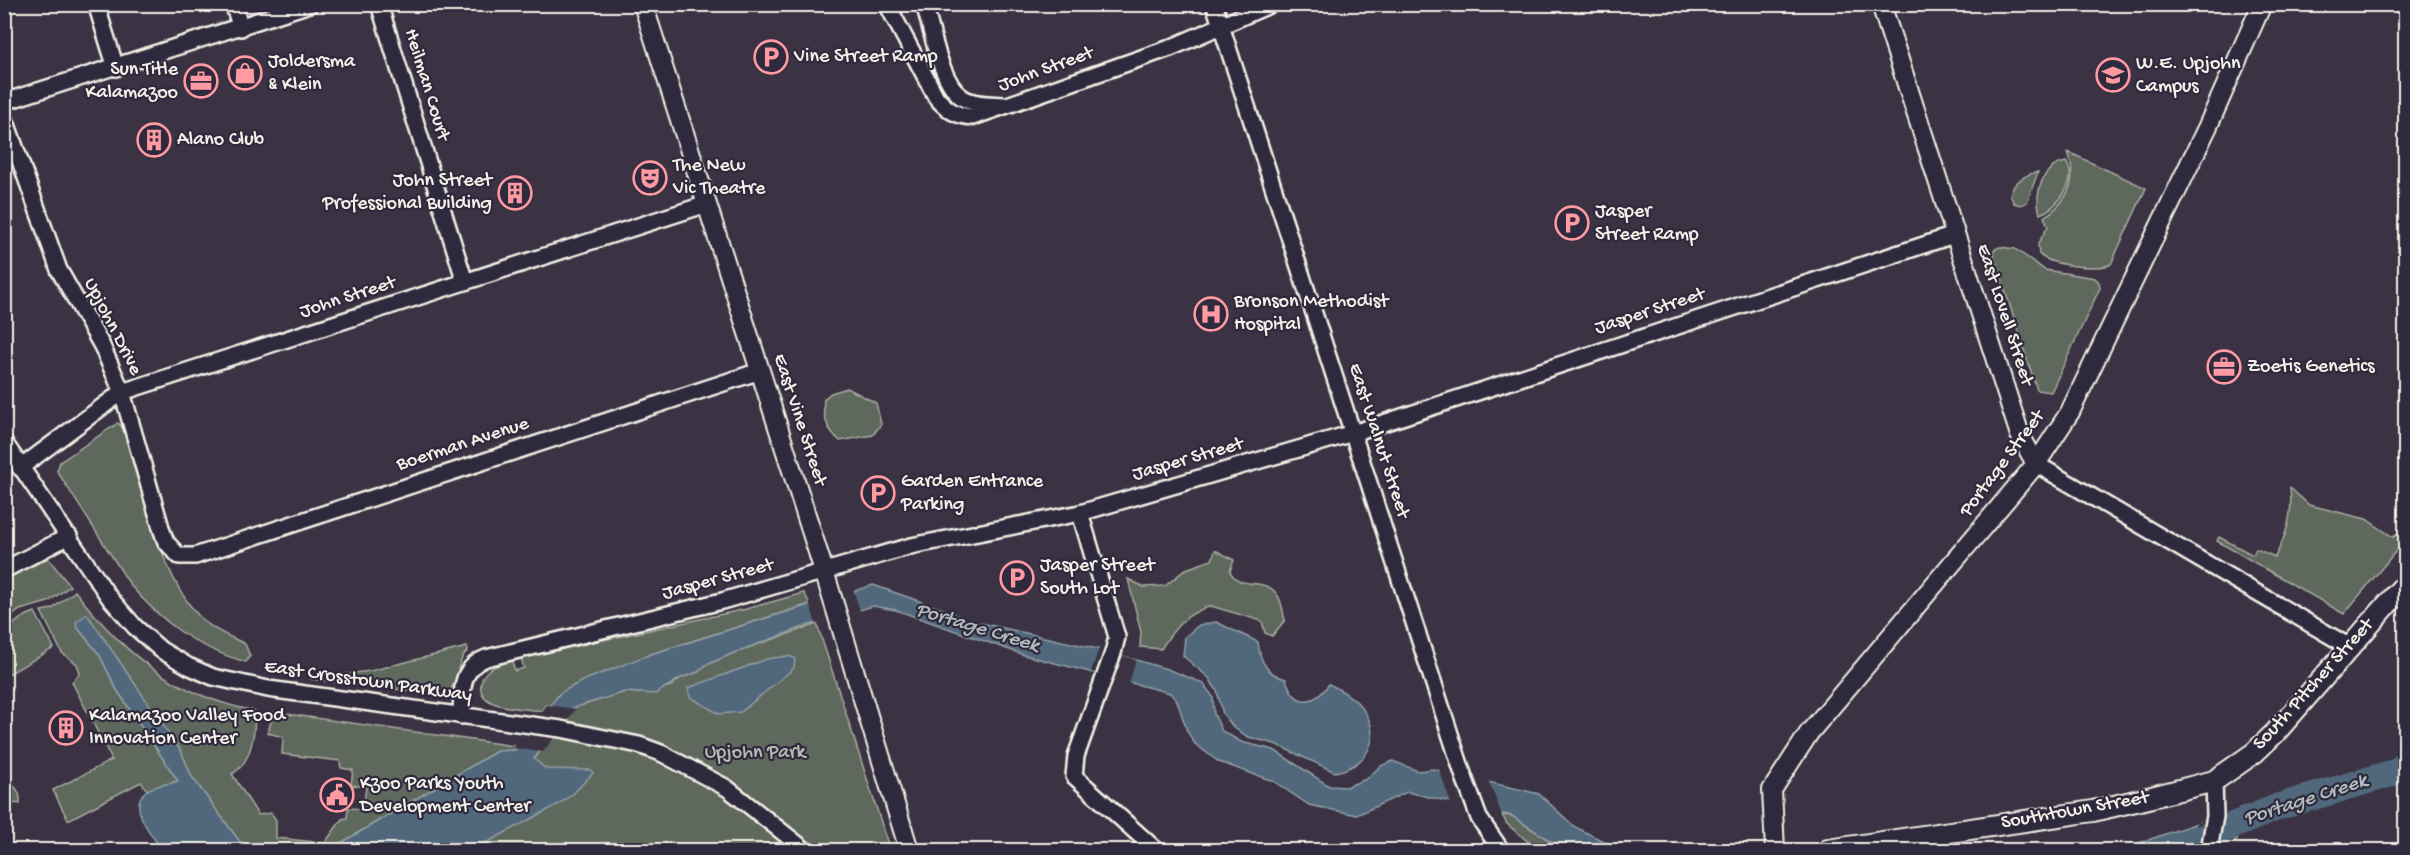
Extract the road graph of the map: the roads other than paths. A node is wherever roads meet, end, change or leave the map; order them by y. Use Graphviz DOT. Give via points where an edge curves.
graph roads {
  1 [pos="96,4"];
  2 [pos="233,4"];
  3 [pos="310,4"];
  4 [pos="379,4"];
  5 [pos="643,4"];
  6 [pos="887,4"];
  7 [pos="1214,4"];
  8 [pos="1271,4"];
  9 [pos="1881,4"];
  10 [pos="2262,4"];
  11 [pos="924,8"];
  12 [pos="1220,25"];
  13 [pos="241,27"];
  14 [pos="116,68"];
  15 [pos="4,102"];
  16 [pos="1010,105"];
  17 [pos="4,116"];
  18 [pos="707,204"];
  19 [pos="1954,235"];
  20 [pos="465,282"];
  21 [pos="760,371"];
  22 [pos="122,392"];
  23 [pos="1353,433"];
  24 [pos="4,441"];
  25 [pos="2036,464"];
  26 [pos="20,468"];
  27 [pos="1080,513"];
  28 [pos="69,536"];
  29 [pos="179,556"];
  30 [pos="4,570"];
  31 [pos="824,572"];
  32 [pos="2406,583"];
  33 [pos="2348,646"];
  34 [pos="461,716"];
  35 [pos="2214,781"];
  36 [pos="805,850"];
  37 [pos="909,850"];
  38 [pos="1156,850"];
  39 [pos="1501,850"];
  40 [pos="1775,850"];
  41 [pos="1828,850"];
  42 [pos="2210,850"];
  1 -- 14 [label="street"];
  2 -- 13 [label="street"];
  3 -- 13 [label="street"];
  4 -- 20 [label="street, Heilman Court"];
  5 -- 18 [label="street, East Vine Street"];
  6 -- 16 [label="street, John Street" via="936,97 947,109 973,117"];
  7 -- 12 [label="street, East Walnut Street"];
  8 -- 12 [label="street, John Street"];
  9 -- 19 [label="street, East Lovell Street"];
  10 -- 25 [label="street, Portage Street" via="2090,375"];
  11 -- 16 [label="street" via="956,92 974,102"];
  12 -- 16 [label="street, John Street" via="1179,44"];
  12 -- 23 [label="street, East Walnut Street"];
  13 -- 14 [label="street"];
  14 -- 15 [label="street"];
  17 -- 22 [label="street, Upjohn Drive" via="59,270 102,346"];
  18 -- 20 [label="street, John Street"];
  18 -- 21 [label="street, East Vine Street"];
  19 -- 23 [label="street, Jasper Street"];
  19 -- 25 [label="street, East Lovell Street" via="2020,435"];
  20 -- 22 [label="street, John Street"];
  21 -- 29 [label="street, Boerman Avenue" via="195,556"];
  21 -- 31 [label="street, East Vine Street"];
  22 -- 26 [label="street, John Street"];
  22 -- 29 [label="street, Upjohn Drive" via="162,531"];
  23 -- 27 [label="street, Jasper Street"];
  23 -- 39 [label="street, East Walnut Street" via="1475,809"];
  24 -- 26 [label="street, East Crosstown Parkway"];
  25 -- 33 [label="street"];
  25 -- 40 [label="street, Portage Street" via="1809,733 1779,775 1772,790"];
  26 -- 28 [label="street, East Crosstown Parkway"];
  27 -- 31 [label="street, Jasper Street" via="911,546"];
  27 -- 38 [label="street" via="1117,637 1076,756 1074,776"];
  28 -- 30 [label="street"];
  28 -- 34 [label="street, East Crosstown Parkway" via="109,597 135,627 161,650 188,666 213,677 268,690"];
  31 -- 34 [label="street, Jasper Street" via="722,602 475,663 467,669 464,679"];
  31 -- 37 [label="street, East Vine Street"];
  32 -- 33 [label="main road, South Pitcher Street"];
  33 -- 35 [label="main road, South Pitcher Street" via="2276,732"];
  34 -- 36 [label="street, East Crosstown Parkway" via="616,738 661,753 727,788"];
  35 -- 41 [label="main road, Southtown Street" via="2093,810"];
  35 -- 42 [label="street"];
}
